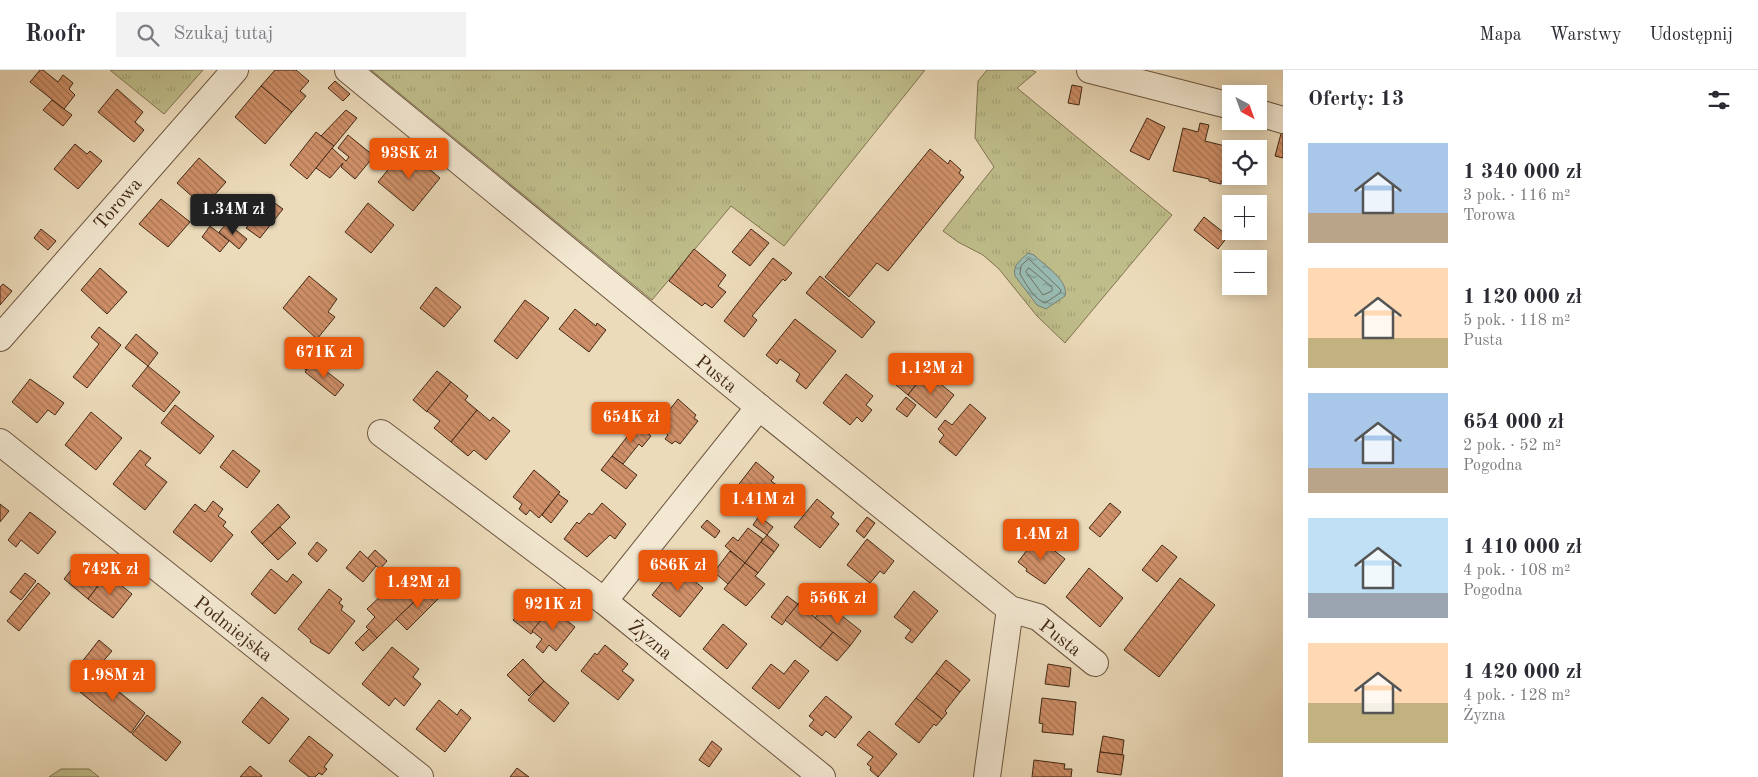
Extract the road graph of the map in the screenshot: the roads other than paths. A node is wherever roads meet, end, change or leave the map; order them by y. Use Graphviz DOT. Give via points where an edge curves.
graph roads {
  1 [pos="235,70"];
  2 [pos="348,70"];
  3 [pos="1090,70"];
  4 [pos="1222,104"];
  5 [pos="1268,116"];
  6 [pos="1283,120"];
  7 [pos="0,338"];
  8 [pos="759,407"];
  9 [pos="381,432"];
  10 [pos="0,442"];
  11 [pos="604,601"];
  12 [pos="1010,609"];
  13 [pos="1094,663"];
  14 [pos="420,777"];
  15 [pos="822,777"];
  16 [pos="987,777"];
  1 -- 7 [label="street, Torowa"];
  2 -- 8 [label="street, Pusta"];
  3 -- 4 [label="street"];
  5 -- 6 [label="street"];
  8 -- 11 [label="street"];
  8 -- 12 [label="street, Pusta"];
  9 -- 11 [label="street, Żyzna"];
  10 -- 14 [label="street, Podmiejska"];
  11 -- 15 [label="street, Żyzna"];
  12 -- 13 [label="street, Pusta" via="1038,618"];
  12 -- 16 [label="street"];
}
